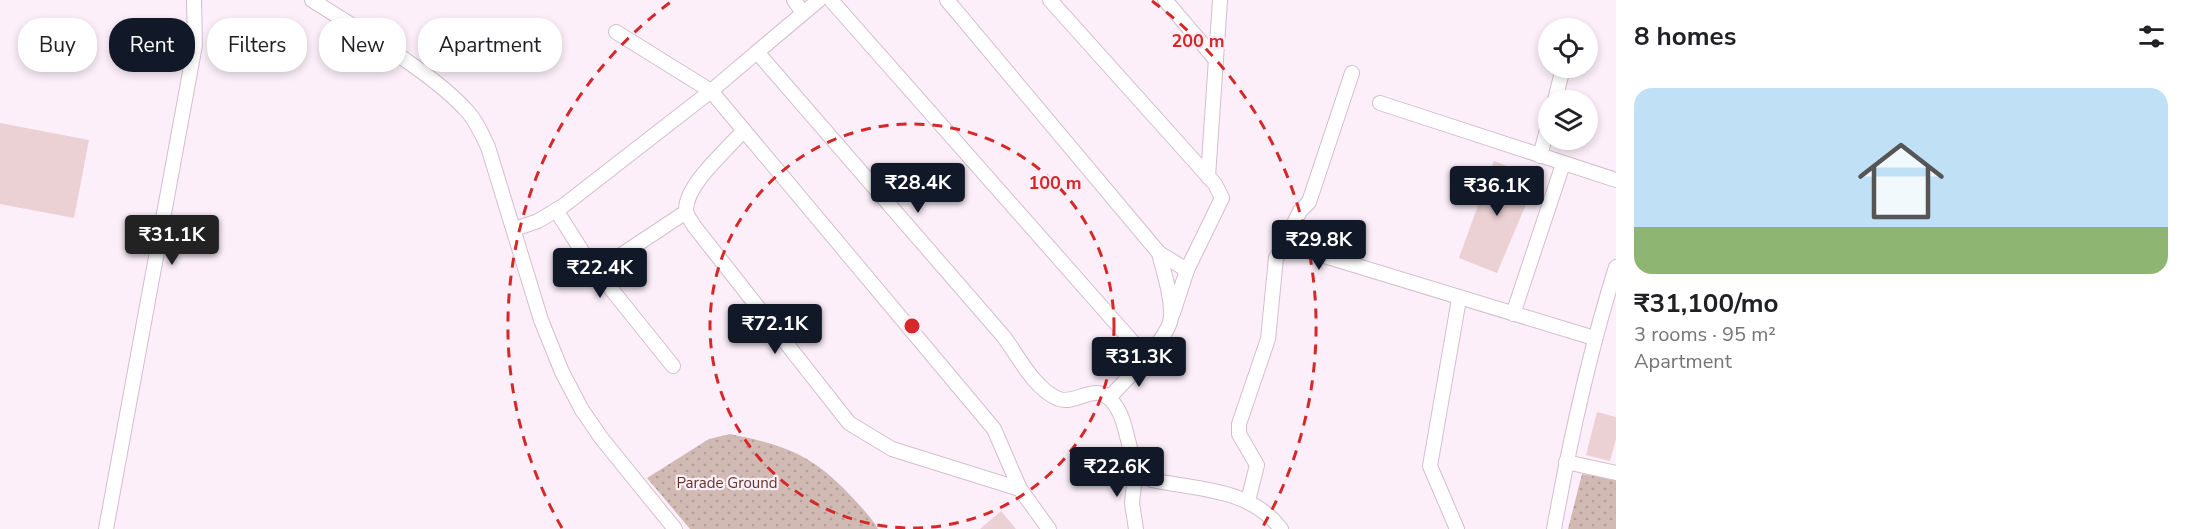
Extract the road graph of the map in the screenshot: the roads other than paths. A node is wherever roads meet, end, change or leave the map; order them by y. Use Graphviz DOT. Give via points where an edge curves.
graph roads {
  1 [pos="194,0"];
  2 [pos="312,0"];
  3 [pos="794,0"];
  4 [pos="819,0"];
  5 [pos="831,0"];
  6 [pos="947,0"];
  7 [pos="1050,0"];
  8 [pos="1165,0"];
  9 [pos="1220,0"];
  10 [pos="803,13"];
  11 [pos="616,32"];
  12 [pos="757,52"];
  13 [pos="1216,60"];
  14 [pos="1352,73"];
  15 [pos="711,91"];
  16 [pos="1380,103"];
  17 [pos="744,130"];
  18 [pos="1542,150"];
  19 [pos="1540,156"];
  20 [pos="1563,164"];
  21 [pos="1208,177"];
  22 [pos="1616,180"];
  23 [pos="556,210"];
  24 [pos="686,212"];
  25 [pos="515,230"];
  26 [pos="1159,253"];
  27 [pos="1276,258"];
  28 [pos="1616,267"];
  29 [pos="1187,270"];
  30 [pos="597,271"];
  31 [pos="1460,299"];
  32 [pos="1513,314"];
  33 [pos="1171,320"];
  34 [pos="1594,338"];
  35 [pos="1145,356"];
  36 [pos="673,366"];
  37 [pos="1109,398"];
  38 [pos="1566,462"];
  39 [pos="1136,466"];
  40 [pos="1616,473"];
  41 [pos="1020,489"];
  42 [pos="1248,501"];
  43 [pos="106,529"];
  44 [pos="675,529"];
  45 [pos="1049,529"];
  46 [pos="1136,529"];
  47 [pos="1281,529"];
  48 [pos="1457,529"];
  49 [pos="1554,529"];
  1 -- 43 [label="street" via="195,45"];
  2 -- 25 [label="street" via="428,78 466,111 488,147"];
  3 -- 10 [label="street"];
  4 -- 10 [label="street"];
  5 -- 35 [label="street"];
  6 -- 26 [label="street"];
  7 -- 21 [label="street"];
  8 -- 13 [label="street"];
  9 -- 13 [label="street"];
  10 -- 12 [label="street"];
  11 -- 15 [label="street"];
  12 -- 15 [label="street"];
  12 -- 37 [label="street" via="1004,337 1040,385 1062,400 1094,392"];
  13 -- 21 [label="street"];
  14 -- 27 [label="street" via="1309,202 1300,211"];
  15 -- 17 [label="street"];
  15 -- 23 [label="street"];
  16 -- 19 [label="street"];
  17 -- 24 [label="street" via="698,182 688,197"];
  17 -- 41 [label="street" via="994,429"];
  18 -- 19 [label="street"];
  19 -- 20 [label="street"];
  20 -- 22 [label="street"];
  20 -- 32 [label="street"];
  21 -- 29 [label="street" via="1222,198"];
  23 -- 25 [label="street"];
  23 -- 30 [label="street"];
  24 -- 30 [label="street"];
  24 -- 41 [label="street" via="849,423 892,449"];
  25 -- 44 [label="street" via="541,320 561,372 602,439"];
  26 -- 29 [label="street"];
  26 -- 33 [label="street" via="1169,291"];
  27 -- 31 [label="street" via="1281,250 1298,248"];
  27 -- 42 [label="street" via="1268,339 1239,424 1239,434 1257,465"];
  28 -- 34 [label="street"];
  29 -- 33 [label="street"];
  30 -- 36 [label="street"];
  31 -- 32 [label="street"];
  31 -- 48 [label="street" via="1430,466"];
  32 -- 34 [label="street"];
  33 -- 35 [label="street"];
  34 -- 38 [label="street"];
  35 -- 37 [label="street"];
  37 -- 39 [label="street" via="1122,419"];
  38 -- 40 [label="street"];
  38 -- 49 [label="street"];
  39 -- 42 [label="street" via="1152,480 1218,490"];
  39 -- 46 [label="street" via="1132,503"];
  41 -- 45 [label="street"];
  42 -- 47 [label="street" via="1269,514"];
}
